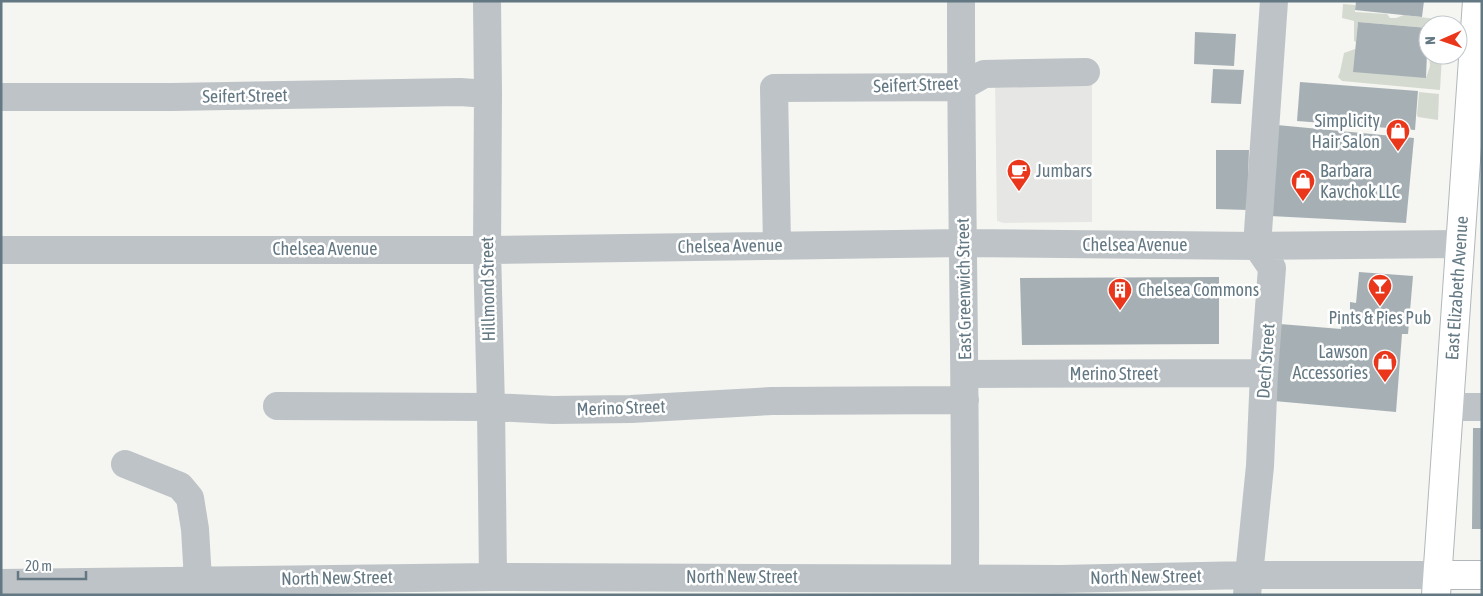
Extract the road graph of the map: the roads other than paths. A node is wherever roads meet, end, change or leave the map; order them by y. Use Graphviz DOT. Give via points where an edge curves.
graph roads {
  1 [pos="487,1"];
  2 [pos="962,1"];
  3 [pos="1274,1"];
  4 [pos="1477,1"];
  5 [pos="1086,72"];
  6 [pos="961,87"];
  7 [pos="488,94"];
  8 [pos="1,96"];
  9 [pos="963,243"];
  10 [pos="1460,244"];
  11 [pos="777,245"];
  12 [pos="1257,246"];
  13 [pos="1,250"];
  14 [pos="487,250"];
  15 [pos="1264,374"];
  16 [pos="965,387"];
  17 [pos="277,406"];
  18 [pos="491,407"];
  19 [pos="1450,407"];
  20 [pos="1482,407"];
  21 [pos="125,464"];
  22 [pos="1482,575"];
  23 [pos="493,576"];
  24 [pos="965,577"];
  25 [pos="198,580"];
  26 [pos="1,583"];
  27 [pos="1248,585"];
  28 [pos="1437,585"];
  29 [pos="655,586"];
  30 [pos="1060,587"];
  1 -- 7 [label="street, Hillmond Street"];
  2 -- 6 [label="street, East Greenwich Street"];
  3 -- 12 [label="street"];
  4 -- 10 [label="main road, East Elizabeth Avenue"];
  5 -- 6 [label="street, Seifert Street" via="984,74"];
  6 -- 9 [label="street, East Greenwich Street"];
  6 -- 11 [label="street, Seifert Street" via="774,88"];
  7 -- 8 [label="street, Seifert Street"];
  7 -- 14 [label="street, Hillmond Street"];
  9 -- 11 [label="street, Chelsea Avenue"];
  9 -- 12 [label="street, Chelsea Avenue"];
  9 -- 16 [label="street, East Greenwich Street"];
  10 -- 12 [label="street, Chelsea Avenue"];
  10 -- 19 [label="main road, East Elizabeth Avenue"];
  11 -- 14 [label="street, Chelsea Avenue"];
  12 -- 15 [label="street, Dech Street" via="1272,268"];
  13 -- 14 [label="street, Chelsea Avenue"];
  14 -- 18 [label="street, Hillmond Street"];
  15 -- 16 [label="street, Merino Street"];
  15 -- 27 [label="street, Dech Street" via="1260,466"];
  16 -- 18 [label="street, Merino Street" via="772,402 552,410"];
  16 -- 24 [label="street, East Greenwich Street"];
  17 -- 18 [label="street, Merino Street"];
  18 -- 23 [label="street, Hillmond Street"];
  19 -- 20 [label="street"];
  19 -- 28 [label="main road, East Elizabeth Avenue"];
  21 -- 25 [label="street" via="180,486 190,498"];
  22 -- 28 [label="main road, North New Street"];
  23 -- 25 [label="street, North New Street"];
  23 -- 29 [label="street, North New Street"];
  24 -- 29 [label="street, North New Street"];
  24 -- 30 [label="street, North New Street"];
  25 -- 26 [label="street, North New Street"];
  27 -- 28 [label="street, North New Street"];
  27 -- 30 [label="street, North New Street"];
}
